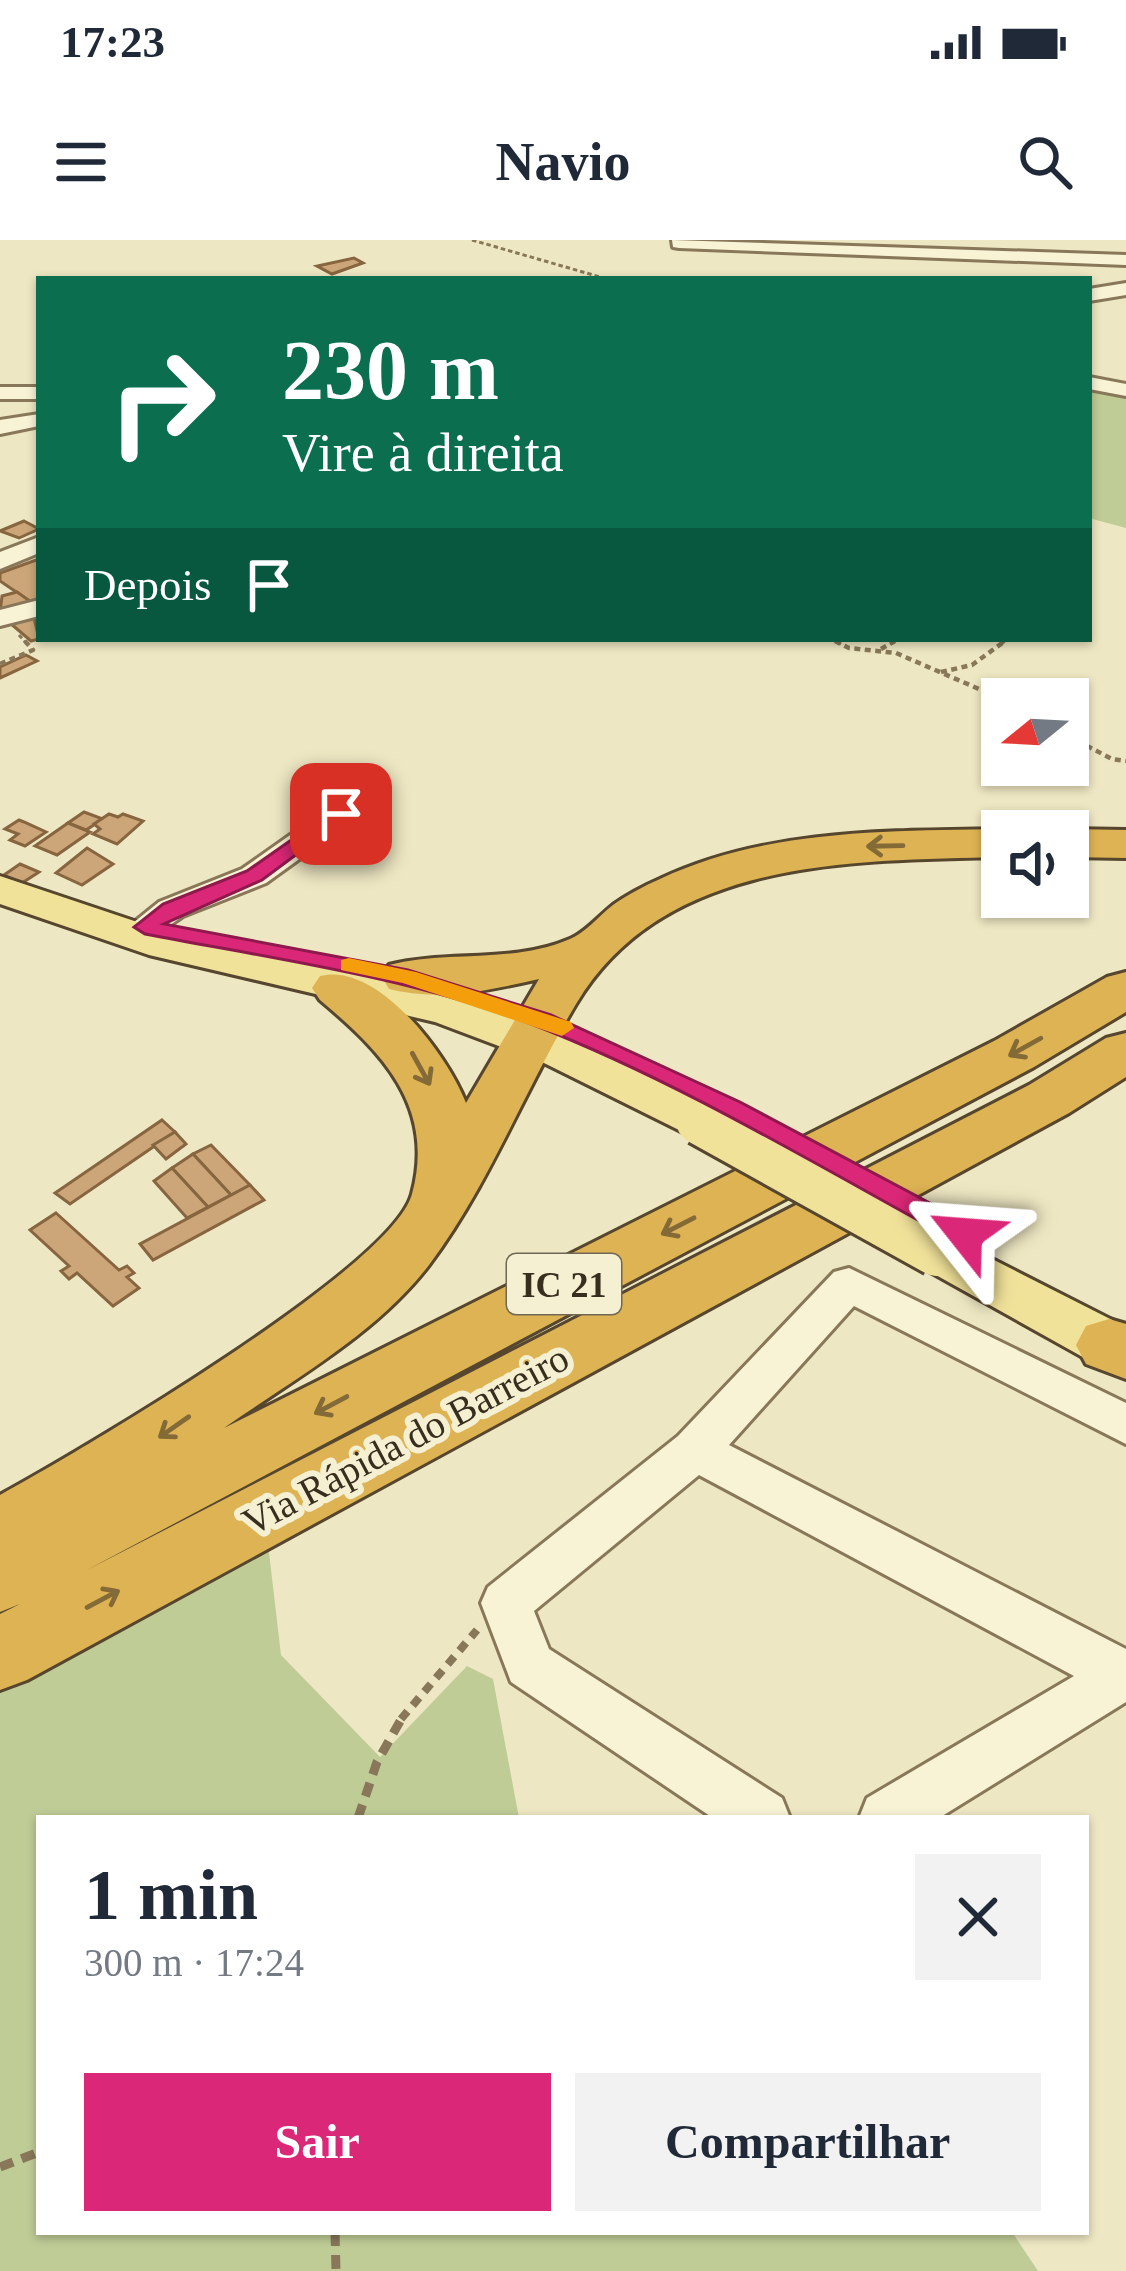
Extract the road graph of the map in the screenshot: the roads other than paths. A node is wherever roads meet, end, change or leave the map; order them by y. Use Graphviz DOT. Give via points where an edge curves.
graph roads {
  1 [pos="679,242"];
  2 [pos="984,247"];
  3 [pos="830,249"];
  4 [pos="949,253"];
  5 [pos="1126,260"];
  6 [pos="682,265"];
  7 [pos="796,269"];
  8 [pos="942,276"];
  9 [pos="1123,291"];
  10 [pos="1092,295"];
  11 [pos="1092,383"];
  12 [pos="1126,389"];
  13 [pos="36,420"];
  14 [pos="0,427"];
  15 [pos="36,545"];
  16 [pos="0,561"];
  17 [pos="36,609"];
  18 [pos="1,618"];
  19 [pos="341,814"];
  20 [pos="1089,843"];
  21 [pos="981,844"];
  22 [pos="1126,844"];
  23 [pos="0,889"];
  24 [pos="48,910"];
  25 [pos="145,927"];
  26 [pos="589,951"];
  27 [pos="248,966"];
  28 [pos="432,985"];
  29 [pos="339,988"];
  30 [pos="1126,989"];
  31 [pos="537,1030"];
  32 [pos="1126,1052"];
  33 [pos="1126,1072"];
  34 [pos="1048,1099"];
  35 [pos="437,1209"];
  36 [pos="1122,1341"];
  37 [pos="1126,1425"];
  38 [pos="695,1450"];
  39 [pos="0,1532"];
  40 [pos="0,1578"];
  41 [pos="0,1654"];
  42 [pos="1125,1675"];
  43 [pos="757,1815"];
  44 [pos="892,1815"];
  1 -- 3 [label="street"];
  1 -- 6 [label="street"];
  2 -- 4 [label="street"];
  2 -- 5 [label="street"];
  3 -- 4 [label="street"];
  3 -- 7 [label="street"];
  4 -- 8 [label="street"];
  9 -- 10 [label="street"];
  11 -- 12 [label="street"];
  13 -- 14 [label="street"];
  15 -- 16 [label="street"];
  17 -- 18 [label="street"];
  19 -- 25 [label="street" via="254,876"];
  20 -- 22 [label="highway"];
  21 -- 26 [label="highway, one-way" via="850,847 743,865 645,908"];
  23 -- 24 [label="main road"];
  24 -- 25 [label="main road"];
  24 -- 27 [label="main road"];
  25 -- 28 [label="main road"];
  26 -- 28 [label="highway"];
  26 -- 31 [label="highway"];
  27 -- 28 [label="street" via="274,961"];
  27 -- 29 [label="main road"];
  28 -- 31 [label="main road"];
  29 -- 31 [label="main road"];
  29 -- 35 [label="highway, one-way" via="418,1058 440,1107 447,1157"];
  30 -- 40 [label="highway, Via Rápida do Barreiro / IC 21, one-way"];
  31 -- 35 [label="highway"];
  31 -- 36 [label="main road, bridge" via="617,1076 716,1114"];
  32 -- 34 [label="highway, Via Rápida do Barreiro / IC 21"];
  33 -- 34 [label="highway"];
  41 -- 34 [label="highway, Via Rápida do Barreiro / IC 21, one-way"];
  35 -- 39 [label="highway, one-way" via="383,1275 335,1316"];
  37 -- 38 [label="street" via="849,1284"];
  38 -- 42 [label="street"];
  38 -- 43 [label="street" via="506,1603 529,1665"];
  42 -- 44 [label="street"];
}
